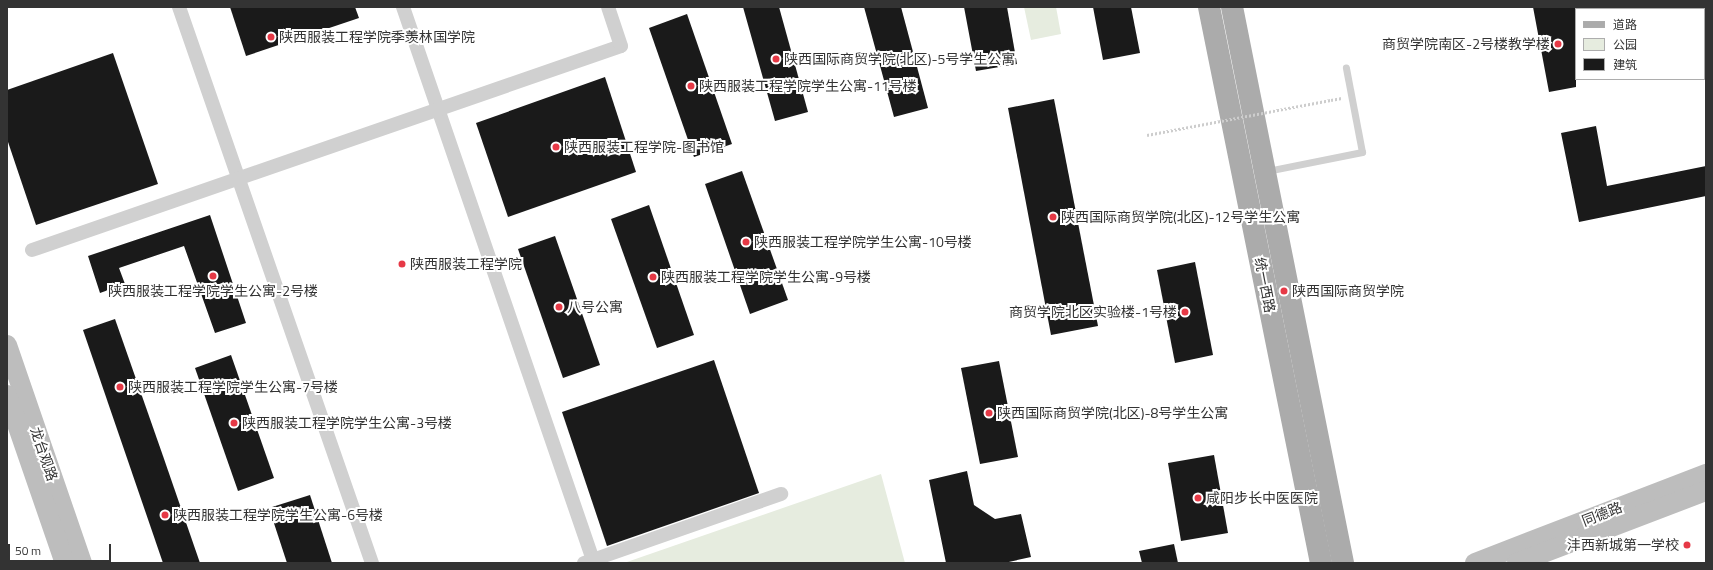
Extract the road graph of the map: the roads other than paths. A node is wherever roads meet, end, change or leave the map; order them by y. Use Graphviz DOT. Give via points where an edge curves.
graph roads {
  1 [pos="179,7"];
  2 [pos="403,7"];
  3 [pos="608,7"];
  4 [pos="1209,7"];
  5 [pos="1232,7"];
  6 [pos="1346,68"];
  7 [pos="438,110"];
  8 [pos="1265,171"];
  9 [pos="239,179"];
  10 [pos="32,250"];
  11 [pos="7,346"];
  12 [pos="7,395"];
  13 [pos="1706,474"];
  14 [pos="1706,490"];
  15 [pos="781,494"];
  16 [pos="588,561"];
  17 [pos="65,563"];
  18 [pos="82,563"];
  19 [pos="372,563"];
  20 [pos="1321,563"];
  21 [pos="1343,563"];
  22 [pos="1475,563"];
  23 [pos="1517,563"];
  1 -- 9 [label="street"];
  2 -- 7 [label="street"];
  3 -- 7 [label="street" via="621,46"];
  4 -- 20 [label="main road, 统一西路"];
  5 -- 8 [label="main road, 统一西路"];
  6 -- 8 [label="lane" via="1362,152"];
  7 -- 9 [label="street"];
  7 -- 16 [label="street"];
  8 -- 21 [label="main road, 统一西路"];
  9 -- 10 [label="street"];
  9 -- 19 [label="street"];
  11 -- 18 [label="street, 龙台观路"];
  12 -- 17 [label="street, 龙台观路"];
  13 -- 22 [label="street, 同德路"];
  14 -- 23 [label="street, 同德路"];
  15 -- 16 [label="street"];
}
